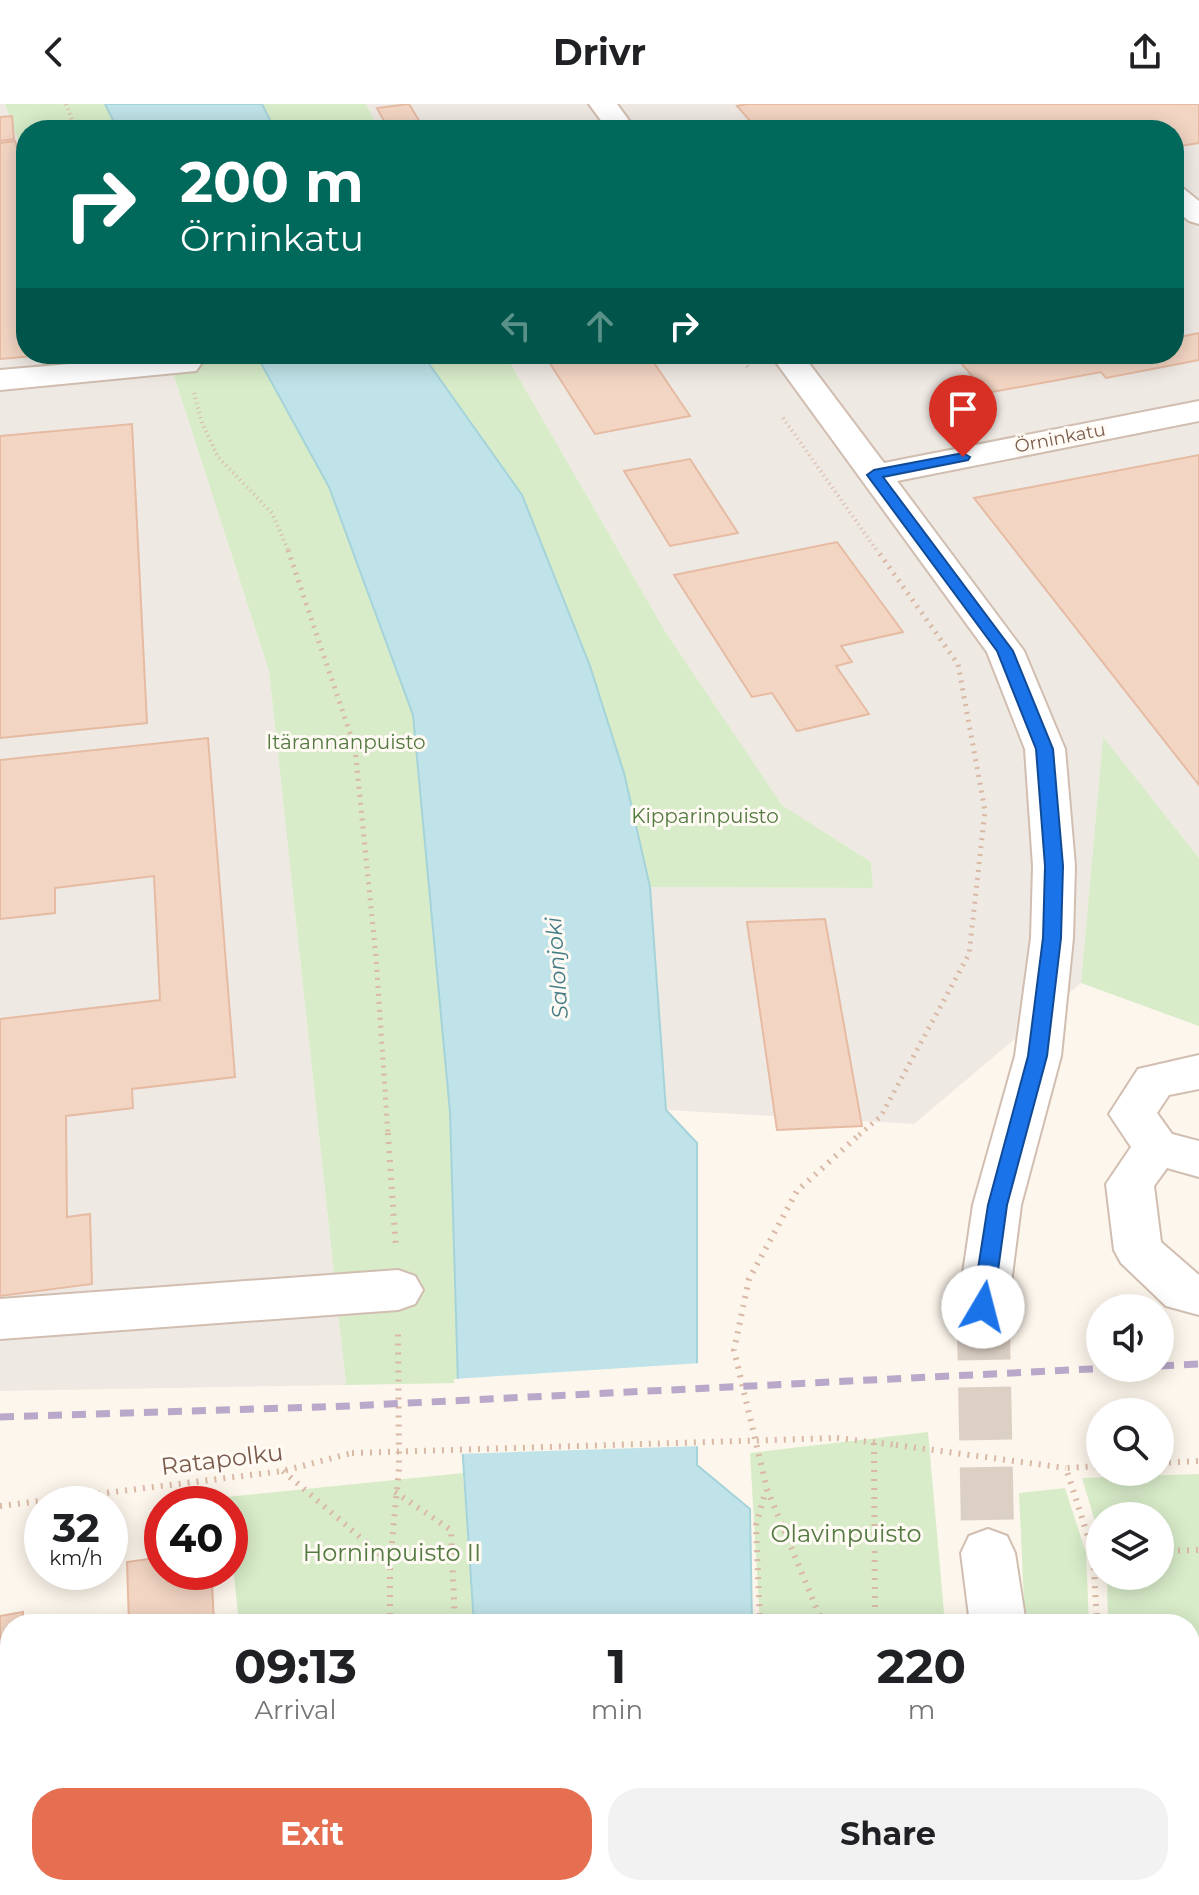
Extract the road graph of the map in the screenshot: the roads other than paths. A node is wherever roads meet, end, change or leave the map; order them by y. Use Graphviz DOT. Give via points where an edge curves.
graph roads {
  1 [pos="185,364"];
  2 [pos="793,364"];
  3 [pos="0,380"];
  4 [pos="1199,411"];
  5 [pos="874,475"];
  6 [pos="1199,1072"];
  7 [pos="1178,1153"];
  8 [pos="398,1290"];
  9 [pos="1199,1295"];
  10 [pos="983,1307"];
  11 [pos="0,1319"];
  12 [pos="988,1553"];
  13 [pos="997,1614"];
  1 -- 3 [label="street"];
  2 -- 5 [label="street"];
  4 -- 5 [label="street, Örninkatu"];
  5 -- 10 [label="street" via="1005,651 1045,749 1054,866 1052,938 1038,1056 997,1205"];
  6 -- 7 [label="street" via="1154,1081 1132,1114"];
  7 -- 9 [label="street" via="1130,1184 1138,1250 1183,1292"];
  8 -- 11 [label="street"];
  12 -- 13 [label="street"];
}
